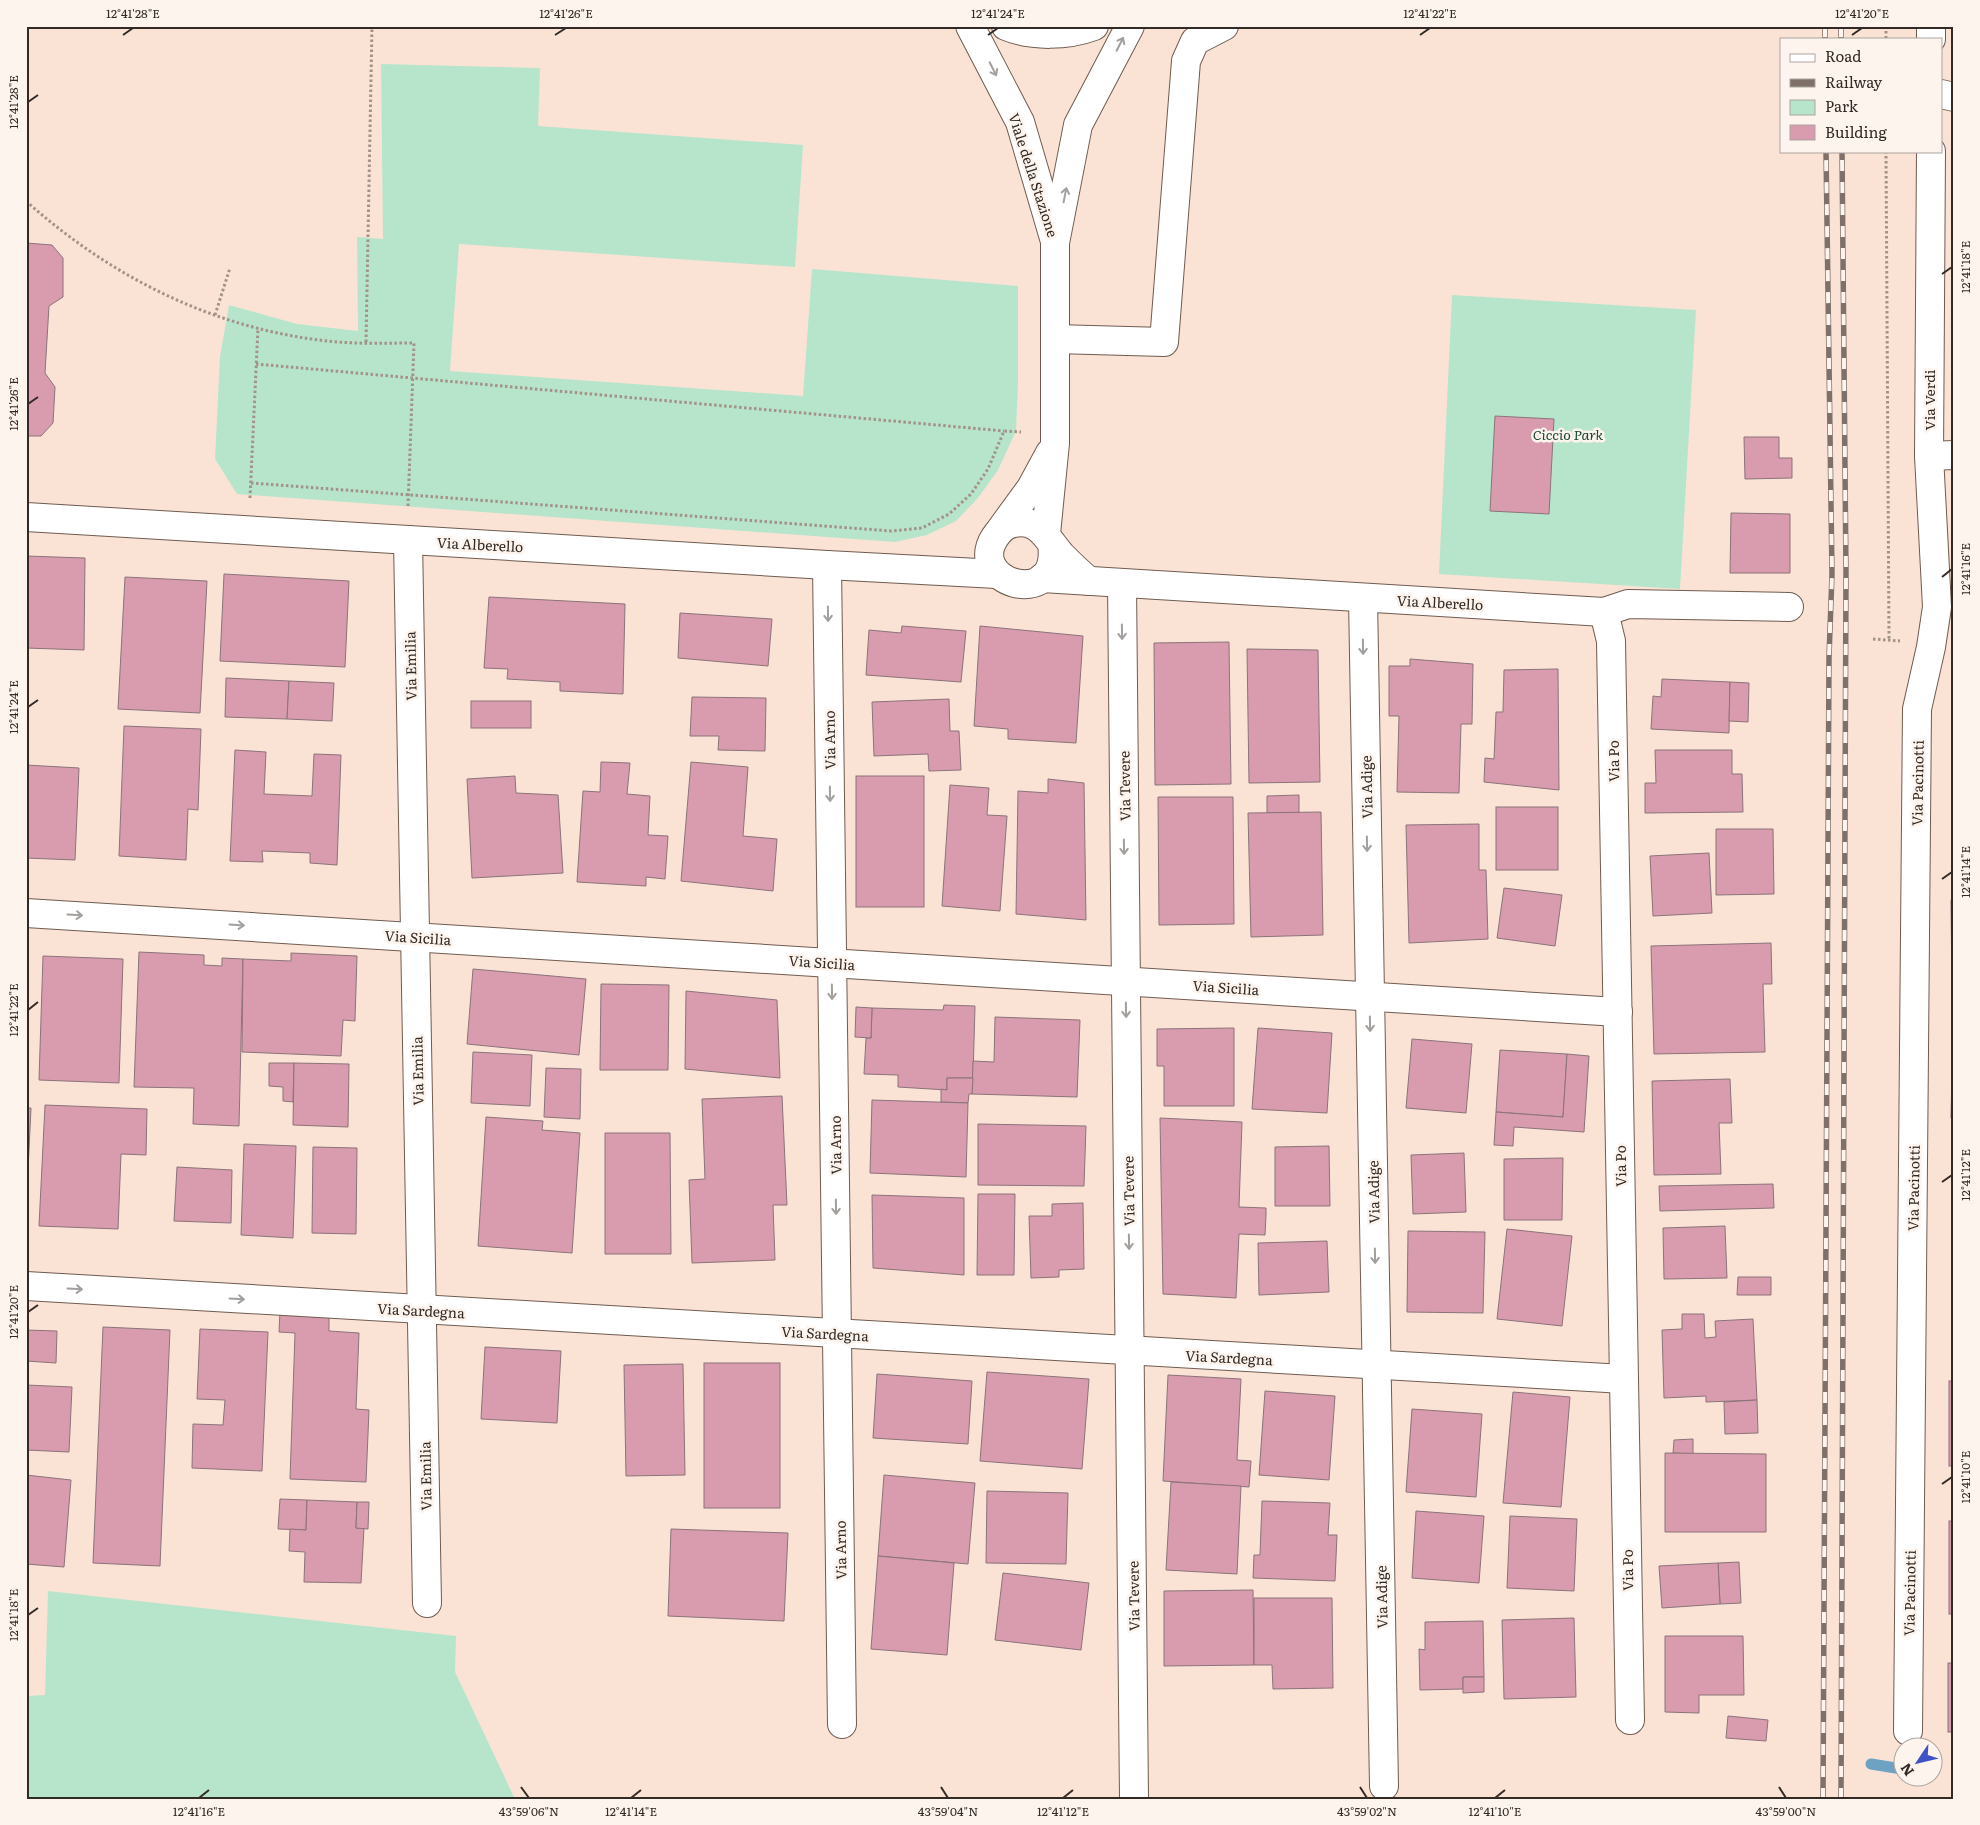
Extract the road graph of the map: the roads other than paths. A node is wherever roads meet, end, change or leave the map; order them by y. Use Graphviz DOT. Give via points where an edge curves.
graph roads {
  1 [pos="970,26"];
  2 [pos="1006,26"];
  3 [pos="1094,26"];
  4 [pos="1130,26"];
  5 [pos="1224,26"];
  6 [pos="1931,152"];
  7 [pos="1055,243"];
  8 [pos="1055,339"];
  9 [pos="1055,438"];
  10 [pos="1941,456"];
  11 [pos="26,517"];
  12 [pos="998,534"];
  13 [pos="1049,539"];
  14 [pos="408,540"];
  15 [pos="827,566"];
  16 [pos="935,572"];
  17 [pos="997,574"];
  18 [pos="1042,578"];
  19 [pos="1089,581"];
  20 [pos="1122,584"];
  21 [pos="1363,598"];
  22 [pos="1789,607"];
  23 [pos="1604,612"];
  24 [pos="1943,645"];
  25 [pos="26,912"];
  26 [pos="414,936"];
  27 [pos="832,962"];
  28 [pos="1126,981"];
  29 [pos="1369,996"];
  30 [pos="1618,1012"];
  31 [pos="26,1286"];
  32 [pos="422,1310"];
  33 [pos="838,1334"];
  34 [pos="1130,1351"];
  35 [pos="1377,1365"];
  36 [pos="1624,1380"];
  37 [pos="427,1603"];
  38 [pos="1630,1720"];
  39 [pos="842,1724"];
  40 [pos="1908,1731"];
  41 [pos="1384,1786"];
  42 [pos="1134,1799"];
  1 -- 7 [label="street, Viale della Stazione, one-way" via="1020,122"];
  2 -- 3 [label="street" via="1049,34"];
  7 -- 4 [label="street, Viale della Stazione, one-way" via="1078,125"];
  5 -- 8 [label="street" via="1195,41 1186,61 1164,342"];
  6 -- 10 [label="street, Via Verdi"];
  7 -- 8 [label="street, Viale della Stazione"];
  8 -- 9 [label="street, Viale della Stazione"];
  9 -- 12 [label="street, Viale della Stazione" via="1031,488"];
  9 -- 13 [label="street, Viale della Stazione"];
  10 -- 24 [label="street, Via Verdi" via="1937,607"];
  11 -- 14 [label="street, Via Alberello"];
  12 -- 13 [label="street, Via Alberello" via="1010,524 1020,522 1038,527"];
  12 -- 16 [label="street, Via Alberello" via="969,558"];
  12 -- 17 [label="street" via="990,557"];
  13 -- 18 [label="street" via="1052,563"];
  13 -- 19 [label="street, Via Alberello"];
  14 -- 15 [label="street, Via Alberello"];
  14 -- 26 [label="street, Via Emilia"];
  15 -- 16 [label="street, Via Alberello"];
  15 -- 27 [label="street, Via Arno, one-way"];
  16 -- 17 [label="street, Via Alberello"];
  17 -- 18 [label="street, Via Alberello" via="1014,584 1023,585"];
  18 -- 19 [label="street, Via Alberello"];
  19 -- 20 [label="street, Via Alberello"];
  20 -- 21 [label="street, Via Alberello"];
  20 -- 28 [label="street, Via Tevere, one-way"];
  21 -- 23 [label="street, Via Alberello"];
  21 -- 29 [label="street, Via Adige, one-way"];
  22 -- 23 [label="street, Via Alberello" via="1628,604"];
  23 -- 30 [label="street, Via Po" via="1611,640"];
  24 -- 40 [label="street, Via Pacinotti" via="1917,709"];
  25 -- 26 [label="street, Via Sicilia, one-way"];
  26 -- 27 [label="street, Via Sicilia"];
  26 -- 32 [label="street, Via Emilia"];
  27 -- 28 [label="street, Via Sicilia"];
  27 -- 33 [label="street, Via Arno, one-way"];
  28 -- 29 [label="street, Via Sicilia"];
  28 -- 34 [label="street, Via Tevere, one-way"];
  29 -- 30 [label="street, Via Sicilia"];
  29 -- 35 [label="street, Via Adige, one-way"];
  30 -- 36 [label="street, Via Po"];
  31 -- 32 [label="street, Via Sardegna, one-way"];
  32 -- 33 [label="street, Via Sardegna"];
  32 -- 37 [label="street, Via Emilia"];
  33 -- 34 [label="street, Via Sardegna"];
  33 -- 39 [label="street, Via Arno"];
  34 -- 35 [label="street, Via Sardegna"];
  34 -- 42 [label="street, Via Tevere"];
  35 -- 36 [label="street, Via Sardegna"];
  35 -- 41 [label="street, Via Adige"];
  36 -- 38 [label="street, Via Po"];
}
